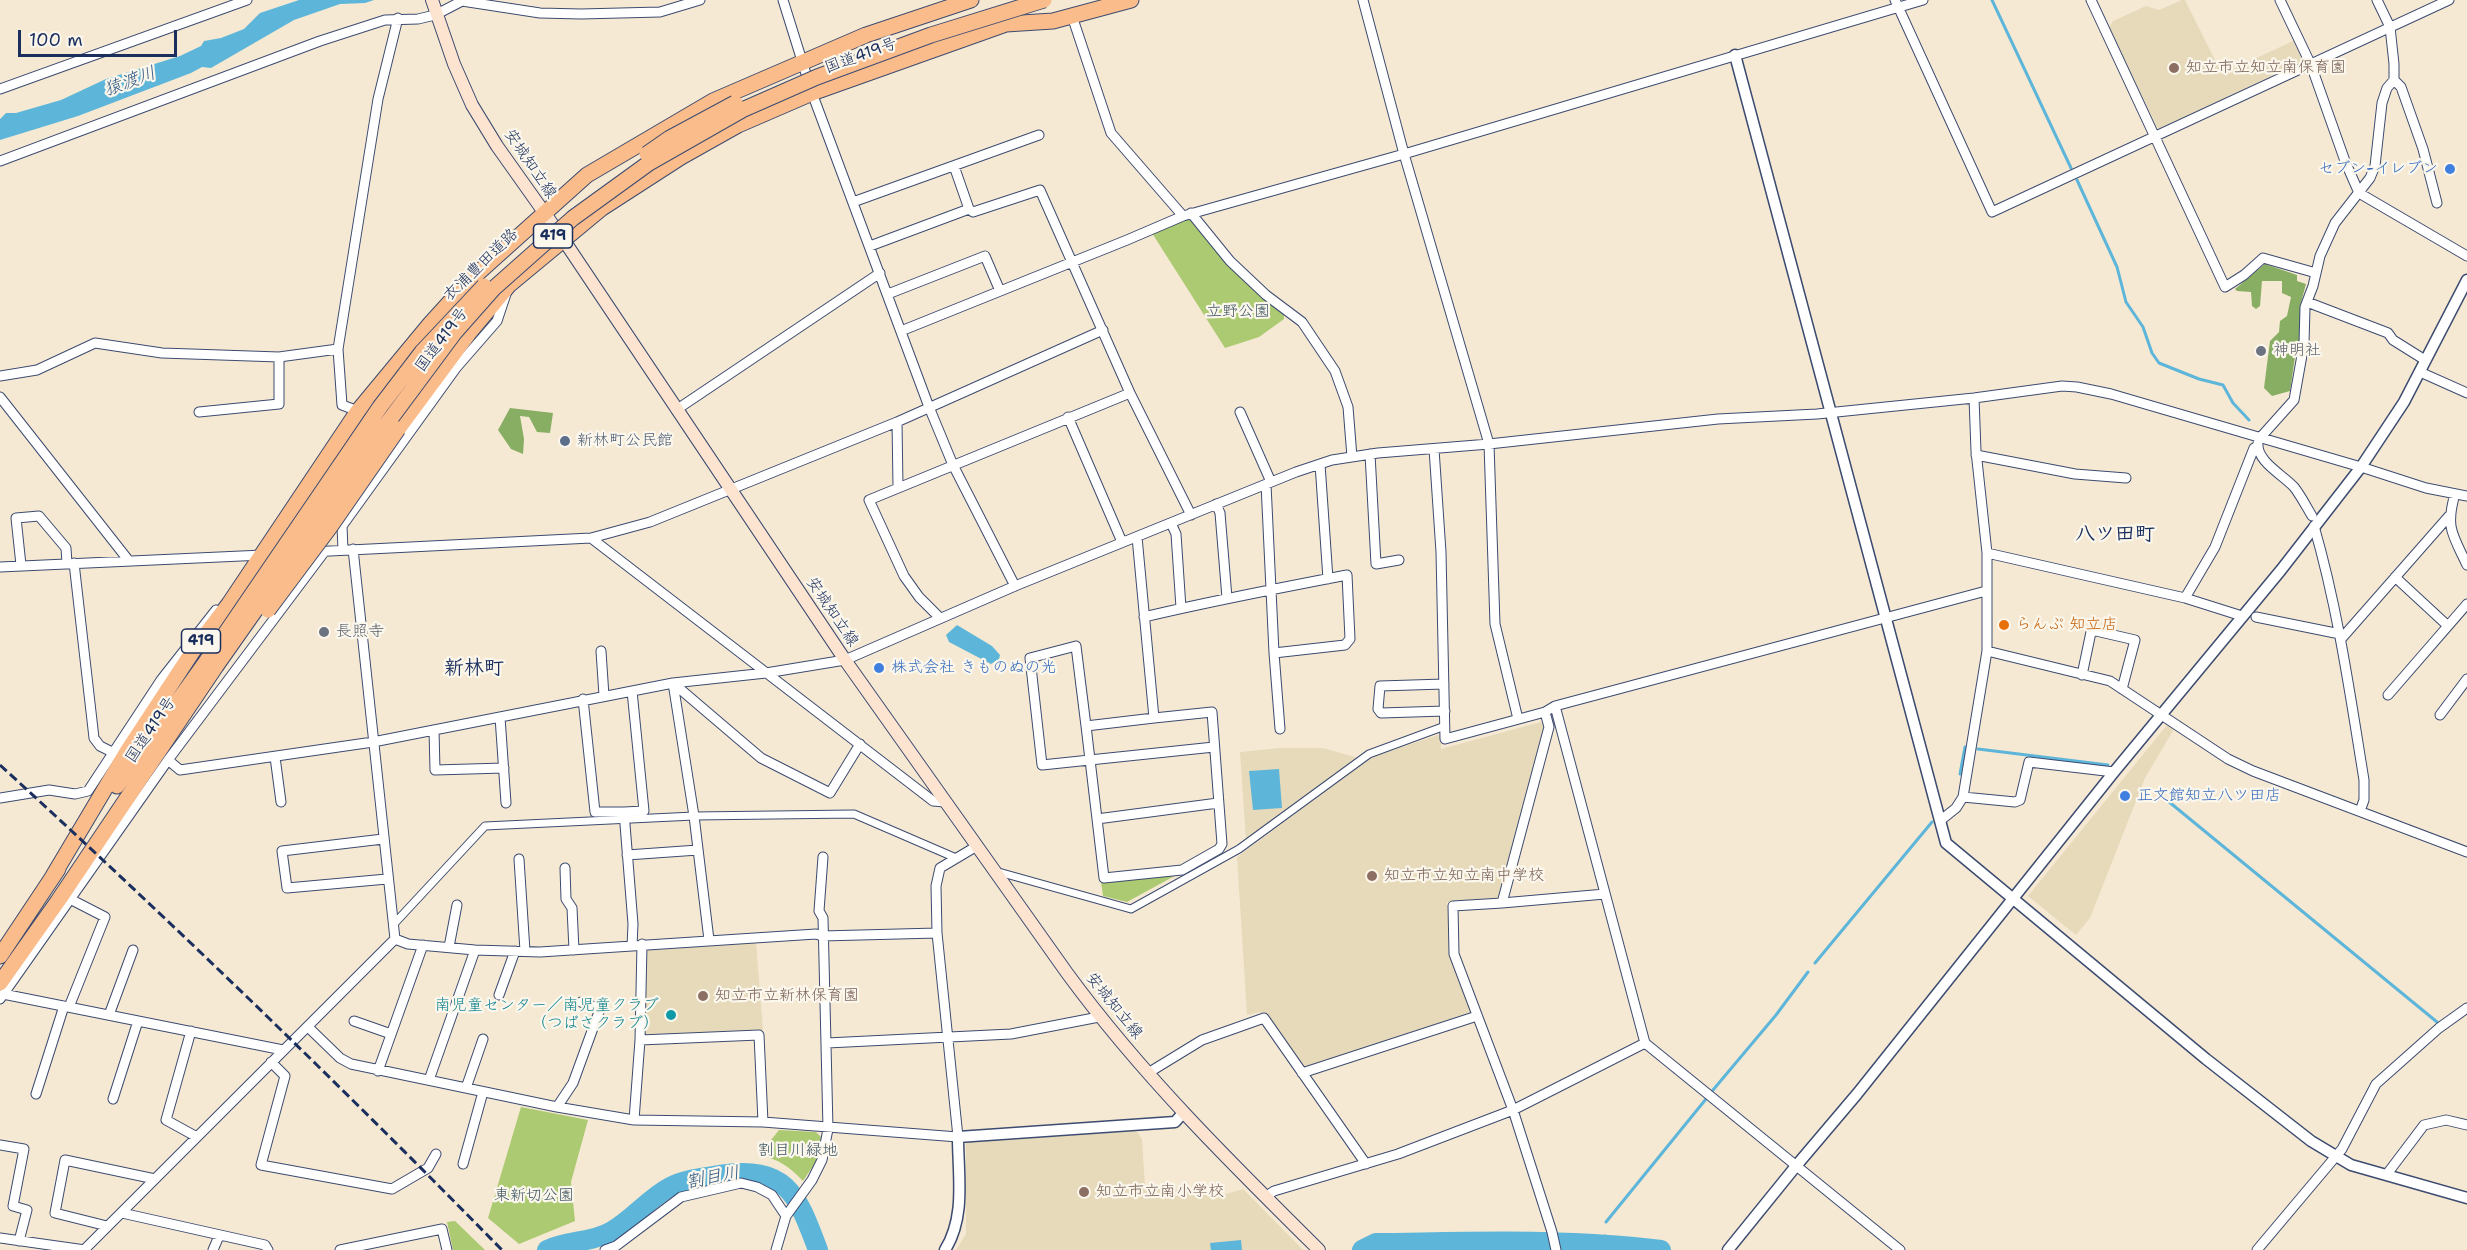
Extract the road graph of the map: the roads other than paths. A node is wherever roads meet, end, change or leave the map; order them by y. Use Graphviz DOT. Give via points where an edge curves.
graph roads {
  1 [pos="247,0"];
  2 [pos="700,0"];
  3 [pos="783,0"];
  4 [pos="970,0"];
  5 [pos="1012,0"];
  6 [pos="1044,0"];
  7 [pos="1131,0"];
  8 [pos="1363,0"];
  9 [pos="1923,0"];
  10 [pos="2091,0"];
  11 [pos="2280,0"];
  12 [pos="2378,0"];
  13 [pos="2449,0"];
  14 [pos="1897,4"];
  15 [pos="1082,7"];
  16 [pos="434,8"];
  17 [pos="398,18"];
  18 [pos="2390,27"];
  19 [pos="1735,55"];
  20 [pos="804,62"];
  21 [pos="2311,65"];
  22 [pos="2394,80"];
  23 [pos="0,89"];
  24 [pos="812,93"];
  25 [pos="1039,135"];
  26 [pos="2155,137"];
  27 [pos="1404,154"];
  28 [pos="0,161"];
  29 [pos="954,166"];
  30 [pos="2359,193"];
  31 [pos="853,202"];
  32 [pos="2437,203"];
  33 [pos="969,209"];
  34 [pos="543,212"];
  35 [pos="1187,214"];
  36 [pos="563,239"];
  37 [pos="870,246"];
  38 [pos="2467,256"];
  39 [pos="1072,262"];
  40 [pos="880,273"];
  41 [pos="2316,273"];
  42 [pos="2467,280"];
  43 [pos="509,285"];
  44 [pos="1000,291"];
  45 [pos="888,294"];
  46 [pos="2307,302"];
  47 [pos="1102,330"];
  48 [pos="901,331"];
  49 [pos="338,349"];
  50 [pos="279,357"];
  51 [pos="2425,360"];
  52 [pos="2420,372"];
  53 [pos="0,376"];
  54 [pos="1130,393"];
  55 [pos="2467,393"];
  56 [pos="0,397"];
  57 [pos="1974,398"];
  58 [pos="929,407"];
  59 [pos="676,410"];
  60 [pos="358,411"];
  61 [pos="199,412"];
  62 [pos="1240,412"];
  63 [pos="1831,412"];
  64 [pos="1068,417"];
  65 [pos="897,422"];
  66 [pos="2259,441"];
  67 [pos="1489,444"];
  68 [pos="1434,449"];
  69 [pos="1370,454"];
  70 [pos="1976,455"];
  71 [pos="1353,457"];
  72 [pos="1320,464"];
  73 [pos="953,465"];
  74 [pos="2361,467"];
  75 [pos="2126,478"];
  76 [pos="1268,483"];
  77 [pos="898,488"];
  78 [pos="730,490"];
  79 [pos="2456,494"];
  80 [pos="2467,496"];
  81 [pos="1216,504"];
  82 [pos="1191,515"];
  83 [pos="2449,516"];
  84 [pos="2313,521"];
  85 [pos="1171,523"];
  86 [pos="1137,537"];
  87 [pos="591,538"];
  88 [pos="1122,542"];
  89 [pos="348,550"];
  90 [pos="325,551"];
  91 [pos="1987,553"];
  92 [pos="262,555"];
  93 [pos="1399,560"];
  94 [pos="129,561"];
  95 [pos="71,563"];
  96 [pos="21,565"];
  97 [pos="2467,565"];
  98 [pos="0,567"];
  99 [pos="2395,577"];
  100 [pos="1328,579"];
  101 [pos="1015,586"];
  102 [pos="1272,589"];
  103 [pos="1986,591"];
  104 [pos="1227,598"];
  105 [pos="2185,598"];
  106 [pos="229,604"];
  107 [pos="2467,604"];
  108 [pos="1181,608"];
  109 [pos="1886,616"];
  110 [pos="2242,616"];
  111 [pos="1144,617"];
  112 [pos="2256,617"];
  113 [pos="940,618"];
  114 [pos="2448,626"];
  115 [pos="2340,636"];
  116 [pos="602,651"];
  117 [pos="1988,651"];
  118 [pos="1274,653"];
  119 [pos="845,660"];
  120 [pos="216,666"];
  121 [pos="766,673"];
  122 [pos="2082,675"];
  123 [pos="2467,679"];
  124 [pos="673,683"];
  125 [pos="1444,684"];
  126 [pos="2122,689"];
  127 [pos="632,691"];
  128 [pos="2388,695"];
  129 [pos="604,696"];
  130 [pos="583,699"];
  131 [pos="1555,705"];
  132 [pos="1445,711"];
  133 [pos="1545,712"];
  134 [pos="2161,715"];
  135 [pos="2440,715"];
  136 [pos="500,717"];
  137 [pos="1154,718"];
  138 [pos="1518,719"];
  139 [pos="1086,726"];
  140 [pos="1445,726"];
  141 [pos="1280,729"];
  142 [pos="434,730"];
  143 [pos="373,742"];
  144 [pos="860,744"];
  145 [pos="1214,747"];
  146 [pos="114,753"];
  147 [pos="276,757"];
  148 [pos="145,760"];
  149 [pos="168,760"];
  150 [pos="1090,761"];
  151 [pos="504,768"];
  152 [pos="2114,772"];
  153 [pos="1963,797"];
  154 [pos="0,798"];
  155 [pos="281,802"];
  156 [pos="945,802"];
  157 [pos="506,803"];
  158 [pos="1218,803"];
  159 [pos="2360,811"];
  160 [pos="624,816"];
  161 [pos="694,816"];
  162 [pos="1097,819"];
  163 [pos="1941,820"];
  164 [pos="382,839"];
  165 [pos="977,846"];
  166 [pos="698,850"];
  167 [pos="2467,852"];
  168 [pos="627,855"];
  169 [pos="823,857"];
  170 [pos="956,858"];
  171 [pos="519,859"];
  172 [pos="565,868"];
  173 [pos="995,871"];
  174 [pos="53,876"];
  175 [pos="387,879"];
  176 [pos="1605,894"];
  177 [pos="70,898"];
  178 [pos="2012,900"];
  179 [pos="1502,903"];
  180 [pos="457,905"];
  181 [pos="393,925"];
  182 [pos="937,933"];
  183 [pos="822,936"];
  184 [pos="395,939"];
  185 [pos="708,940"];
  186 [pos="423,945"];
  187 [pos="637,945"];
  188 [pos="448,947"];
  189 [pos="133,950"];
  190 [pos="474,950"];
  191 [pos="574,950"];
  192 [pos="520,951"];
  193 [pos="0,956"];
  194 [pos="1,992"];
  195 [pos="499,996"];
  196 [pos="581,1002"];
  197 [pos="67,1006"];
  198 [pos="2467,1008"];
  199 [pos="108,1015"];
  200 [pos="1477,1016"];
  201 [pos="1099,1017"];
  202 [pos="138,1021"];
  203 [pos="354,1021"];
  204 [pos="308,1027"];
  205 [pos="192,1031"];
  206 [pos="391,1034"];
  207 [pos="947,1035"];
  208 [pos="483,1039"];
  209 [pos="640,1040"];
  210 [pos="827,1042"];
  211 [pos="1645,1043"];
  212 [pos="284,1050"];
  213 [pos="271,1062"];
  214 [pos="378,1071"];
  215 [pos="1148,1072"];
  216 [pos="1302,1073"];
  217 [pos="429,1080"];
  218 [pos="466,1088"];
  219 [pos="483,1092"];
  220 [pos="36,1094"];
  221 [pos="113,1100"];
  222 [pos="557,1107"];
  223 [pos="1513,1110"];
  224 [pos="1184,1113"];
  225 [pos="634,1120"];
  226 [pos="763,1122"];
  227 [pos="2467,1125"];
  228 [pos="828,1129"];
  229 [pos="197,1137"];
  230 [pos="958,1137"];
  231 [pos="0,1146"];
  232 [pos="436,1154"];
  233 [pos="2336,1157"];
  234 [pos="463,1164"];
  235 [pos="1366,1164"];
  236 [pos="1796,1166"];
  237 [pos="2387,1174"];
  238 [pos="155,1179"];
  239 [pos="1265,1197"];
  240 [pos="2467,1198"];
  241 [pos="122,1213"];
  242 [pos="788,1213"];
  243 [pos="107,1226"];
  244 [pos="219,1236"];
  245 [pos="0,1238"];
  246 [pos="19,1240"];
  247 [pos="619,1248"];
  248 [pos="1729,1249"];
  249 [pos="85,1250"];
  250 [pos="213,1250"];
  251 [pos="267,1250"];
  252 [pos="340,1250"];
  253 [pos="447,1250"];
  254 [pos="605,1250"];
  255 [pos="776,1250"];
  256 [pos="945,1250"];
  257 [pos="1319,1250"];
  258 [pos="1556,1250"];
  259 [pos="1900,1250"];
  260 [pos="2257,1250"];
  1 -- 23 [label="street"];
  2 -- 16 [label="street" via="660,12 540,14 462,2"];
  3 -- 20 [label="street"];
  4 -- 20 [label="highway, 国道419号 / 419" via="888,27"];
  5 -- 148 [label="highway, 衣浦豊田道路 / 419, bridge" via="912,32 727,107 670,138 560,216 462,308 380,407"];
  6 -- 120 [label="highway, 衣浦豊田道路 / 419, bridge" via="817,76 742,110 649,163 573,218 493,290 455,332"];
  7 -- 15 [label="highway, 国道419号 / 419"];
  8 -- 27 [label="street"];
  9 -- 14 [label="street"];
  10 -- 26 [label="street"];
  11 -- 21 [label="street"];
  12 -- 18 [label="street"];
  13 -- 18 [label="street"];
  14 -- 19 [label="street"];
  14 -- 26 [label="street" via="1992,212"];
  15 -- 24 [label="highway, 国道419号 / 419" via="1053,21 1006,24"];
  15 -- 35 [label="street" via="1110,134"];
  16 -- 17 [label="street" via="417,19"];
  16 -- 34 [label="main road, 安城知立線" via="472,105"];
  17 -- 28 [label="street" via="320,41"];
  17 -- 49 [label="street" via="378,99"];
  18 -- 21 [label="street"];
  18 -- 22 [label="street"];
  19 -- 27 [label="street"];
  19 -- 63 [label="street"];
  20 -- 24 [label="street"];
  20 -- 34 [label="highway, 国道419号 / 419" via="713,101 587,175"];
  21 -- 26 [label="street"];
  21 -- 30 [label="street"];
  22 -- 30 [label="street" via="2382,103 2375,166"];
  22 -- 32 [label="street" via="2402,87"];
  24 -- 31 [label="street"];
  24 -- 36 [label="highway, 国道419号 / 419" via="738,125 681,157 602,208"];
  25 -- 29 [label="street"];
  26 -- 41 [label="street" via="2225,287 2263,258"];
  27 -- 35 [label="street"];
  27 -- 67 [label="street"];
  29 -- 31 [label="street"];
  29 -- 33 [label="street"];
  30 -- 38 [label="street"];
  30 -- 41 [label="street" via="2335,222"];
  31 -- 37 [label="street"];
  33 -- 37 [label="street"];
  33 -- 39 [label="street" via="973,212 1040,190"];
  34 -- 36 [label="main road, 安城知立線"];
  34 -- 60 [label="highway, 国道419号 / 419" via="469,281"];
  35 -- 39 [label="street"];
  35 -- 71 [label="street" via="1266,295 1302,322 1335,371 1348,407"];
  36 -- 43 [label="highway, 国道419号 / 419"];
  36 -- 59 [label="main road, 安城知立線"];
  37 -- 40 [label="street"];
  39 -- 44 [label="street"];
  39 -- 47 [label="street"];
  40 -- 45 [label="street"];
  40 -- 59 [label="street"];
  41 -- 46 [label="street"];
  42 -- 51 [label="street"];
  43 -- 89 [label="street" via="497,321 456,368 342,526"];
  43 -- 120 [label="highway, 国道419号 / 419, bridge" via="469,333 249,636"];
  44 -- 45 [label="street" via="985,256"];
  44 -- 48 [label="street"];
  45 -- 48 [label="street"];
  46 -- 51 [label="street" via="2388,333"];
  46 -- 66 [label="street" via="2294,400"];
  47 -- 54 [label="street"];
  47 -- 58 [label="street"];
  48 -- 58 [label="street"];
  49 -- 50 [label="street"];
  49 -- 60 [label="street" via="342,405"];
  50 -- 53 [label="street" via="162,353 95,343 37,370"];
  50 -- 61 [label="street" via="279,404"];
  51 -- 52 [label="street"];
  52 -- 55 [label="street"];
  52 -- 74 [label="street"];
  54 -- 64 [label="street"];
  54 -- 82 [label="street"];
  56 -- 94 [label="street"];
  57 -- 63 [label="street"];
  57 -- 66 [label="street" via="2077,387"];
  57 -- 70 [label="street"];
  58 -- 65 [label="street"];
  58 -- 73 [label="street"];
  59 -- 78 [label="main road, 安城知立線"];
  60 -- 92 [label="highway, 国道419号 / 419"];
  62 -- 76 [label="street"];
  63 -- 67 [label="street" via="1718,419"];
  63 -- 109 [label="street"];
  64 -- 73 [label="street"];
  64 -- 88 [label="street"];
  65 -- 77 [label="street"];
  65 -- 78 [label="street"];
  66 -- 74 [label="street"];
  66 -- 84 [label="street" via="2266,461 2293,486"];
  66 -- 105 [label="street" via="2215,547"];
  67 -- 68 [label="street"];
  67 -- 138 [label="street" via="1495,624"];
  68 -- 69 [label="street"];
  68 -- 125 [label="street"];
  69 -- 71 [label="street"];
  69 -- 93 [label="street" via="1376,564"];
  70 -- 75 [label="street" via="2075,474"];
  70 -- 91 [label="street"];
  71 -- 72 [label="street"];
  72 -- 76 [label="street"];
  72 -- 100 [label="street"];
  73 -- 77 [label="street"];
  73 -- 101 [label="street"];
  74 -- 79 [label="street"];
  74 -- 84 [label="street"];
  76 -- 81 [label="street"];
  76 -- 102 [label="street"];
  77 -- 113 [label="street" via="868,500 904,576"];
  78 -- 87 [label="street" via="650,522"];
  78 -- 119 [label="main road, 安城知立線"];
  79 -- 80 [label="street"];
  79 -- 83 [label="street"];
  81 -- 82 [label="street"];
  81 -- 104 [label="street"];
  82 -- 85 [label="street"];
  83 -- 97 [label="street" via="2452,533"];
  83 -- 99 [label="street"];
  84 -- 110 [label="street" via="2281,570"];
  84 -- 115 [label="street"];
  85 -- 86 [label="street"];
  85 -- 108 [label="street" via="1176,534"];
  86 -- 88 [label="street"];
  86 -- 111 [label="street"];
  87 -- 89 [label="street"];
  87 -- 121 [label="street"];
  88 -- 101 [label="street"];
  89 -- 90 [label="street"];
  89 -- 143 [label="street"];
  90 -- 92 [label="street"];
  90 -- 149 [label="street"];
  91 -- 103 [label="street"];
  91 -- 105 [label="street"];
  92 -- 94 [label="street"];
  92 -- 106 [label="highway, 国道419号 / 419"];
  94 -- 95 [label="street"];
  95 -- 96 [label="street"];
  95 -- 96 [label="street" via="66,548 39,516 15,518"];
  95 -- 146 [label="street" via="94,738"];
  96 -- 98 [label="street"];
  99 -- 114 [label="street"];
  99 -- 115 [label="street"];
  100 -- 102 [label="street"];
  100 -- 118 [label="street" via="1347,575 1350,639 1345,645"];
  101 -- 113 [label="street"];
  102 -- 104 [label="street"];
  102 -- 118 [label="street"];
  103 -- 109 [label="street"];
  103 -- 117 [label="street"];
  104 -- 108 [label="street"];
  105 -- 110 [label="street"];
  106 -- 146 [label="street" via="214,612 188,645"];
  106 -- 174 [label="highway, 国道419号 / 419" via="128,750"];
  107 -- 114 [label="street"];
  108 -- 111 [label="street"];
  109 -- 131 [label="street"];
  109 -- 163 [label="street"];
  110 -- 134 [label="street"];
  111 -- 137 [label="street"];
  112 -- 115 [label="street"];
  113 -- 119 [label="street"];
  114 -- 128 [label="street"];
  115 -- 159 [label="street" via="2364,780"];
  116 -- 129 [label="street"];
  117 -- 122 [label="street"];
  117 -- 153 [label="street"];
  118 -- 141 [label="street"];
  119 -- 121 [label="street"];
  119 -- 156 [label="main road, 安城知立線"];
  120 -- 148 [label="highway, 国道419号 / 419"];
  121 -- 124 [label="street"];
  121 -- 144 [label="street"];
  122 -- 126 [label="street" via="2110,681"];
  122 -- 126 [label="street" via="2091,632 2135,640"];
  123 -- 135 [label="street"];
  124 -- 127 [label="street"];
  124 -- 144 [label="street" via="761,758 830,793"];
  124 -- 161 [label="street"];
  125 -- 132 [label="street"];
  125 -- 132 [label="street" via="1380,686 1378,709"];
  126 -- 134 [label="street"];
  127 -- 129 [label="street"];
  127 -- 160 [label="street" via="644,811"];
  129 -- 130 [label="street"];
  130 -- 136 [label="street"];
  130 -- 160 [label="street" via="595,812"];
  131 -- 133 [label="street"];
  131 -- 176 [label="street"];
  132 -- 140 [label="street"];
  133 -- 138 [label="street"];
  133 -- 179 [label="street" via="1549,727"];
  134 -- 152 [label="street"];
  134 -- 159 [label="street" via="2228,759"];
  136 -- 142 [label="street"];
  136 -- 151 [label="street"];
  137 -- 139 [label="street"];
  137 -- 145 [label="street" via="1212,712"];
  138 -- 140 [label="street" via="1445,739"];
  139 -- 150 [label="street"];
  139 -- 150 [label="street" via="1076,646 1030,658 1042,765"];
  140 -- 173 [label="street" via="1369,754 1239,849 1131,909"];
  142 -- 143 [label="street"];
  142 -- 151 [label="street" via="435,770"];
  143 -- 147 [label="street"];
  143 -- 164 [label="street"];
  144 -- 156 [label="street" via="933,801"];
  145 -- 150 [label="street"];
  145 -- 158 [label="street"];
  146 -- 154 [label="street" via="88,791 75,794 49,790"];
  147 -- 149 [label="street" via="180,770"];
  147 -- 155 [label="street"];
  148 -- 174 [label="highway, 国道419号 / 419"];
  148 -- 194 [label="highway, 国道419号 / 419"];
  149 -- 177 [label="street"];
  150 -- 162 [label="street"];
  151 -- 157 [label="street"];
  152 -- 153 [label="street" via="2029,762 2020,800"];
  152 -- 178 [label="street"];
  153 -- 163 [label="street"];
  156 -- 165 [label="main road, 安城知立線"];
  158 -- 162 [label="street"];
  158 -- 162 [label="street" via="1222,844 1182,870 1104,878"];
  159 -- 167 [label="street"];
  160 -- 161 [label="street"];
  160 -- 168 [label="street"];
  160 -- 181 [label="street" via="485,826"];
  161 -- 166 [label="street"];
  161 -- 170 [label="street" via="854,814"];
  163 -- 178 [label="street" via="1950,848"];
  164 -- 175 [label="street"];
  164 -- 175 [label="street" via="282,851 287,888"];
  165 -- 170 [label="street"];
  165 -- 173 [label="main road, 安城知立線"];
  166 -- 168 [label="street"];
  166 -- 185 [label="street"];
  168 -- 187 [label="street"];
  169 -- 183 [label="street" via="819,910 823,918"];
  170 -- 182 [label="street" via="940,868 937,875"];
  171 -- 192 [label="street"];
  172 -- 191 [label="street"];
  173 -- 201 [label="main road, 安城知立線"];
  174 -- 193 [label="highway, 国道419号 / 419"];
  175 -- 181 [label="street"];
  176 -- 179 [label="street"];
  176 -- 211 [label="street"];
  177 -- 194 [label="street"];
  177 -- 197 [label="street" via="105,917"];
  178 -- 233 [label="street" via="2206,1059"];
  178 -- 236 [label="street"];
  179 -- 200 [label="street" via="1453,906 1454,954"];
  180 -- 188 [label="street"];
  181 -- 184 [label="street"];
  182 -- 183 [label="street"];
  182 -- 207 [label="street"];
  183 -- 185 [label="street"];
  183 -- 210 [label="street"];
  184 -- 186 [label="street"];
  184 -- 204 [label="street"];
  185 -- 187 [label="street"];
  186 -- 188 [label="street"];
  186 -- 206 [label="street"];
  187 -- 191 [label="street"];
  187 -- 209 [label="street"];
  188 -- 190 [label="street"];
  189 -- 199 [label="street"];
  190 -- 192 [label="street"];
  190 -- 217 [label="street"];
  191 -- 192 [label="street"];
  192 -- 195 [label="street"];
  194 -- 197 [label="street"];
  196 -- 222 [label="street" via="600,1009 573,1083"];
  197 -- 199 [label="street"];
  197 -- 220 [label="street"];
  198 -- 233 [label="street" via="2376,1084"];
  199 -- 202 [label="street"];
  200 -- 216 [label="street"];
  200 -- 223 [label="street"];
  201 -- 207 [label="street" via="1011,1034"];
  201 -- 215 [label="main road, 安城知立線"];
  202 -- 205 [label="street"];
  202 -- 221 [label="street"];
  203 -- 206 [label="street"];
  204 -- 212 [label="street"];
  204 -- 214 [label="street" via="340,1058"];
  205 -- 212 [label="street"];
  205 -- 229 [label="street" via="166,1120"];
  206 -- 214 [label="street"];
  207 -- 210 [label="street"];
  207 -- 230 [label="street"];
  208 -- 218 [label="street"];
  209 -- 225 [label="street"];
  209 -- 226 [label="street" via="759,1035"];
  210 -- 228 [label="street"];
  211 -- 223 [label="street"];
  211 -- 236 [label="street"];
  212 -- 213 [label="street"];
  213 -- 229 [label="street"];
  213 -- 232 [label="street" via="285,1076 261,1165 392,1189 428,1168"];
  214 -- 217 [label="street"];
  215 -- 216 [label="street" via="1202,1040 1264,1018"];
  215 -- 224 [label="main road, 安城知立線"];
  216 -- 235 [label="street"];
  217 -- 218 [label="street"];
  218 -- 219 [label="street"];
  219 -- 222 [label="street"];
  219 -- 234 [label="street"];
  222 -- 225 [label="street"];
  223 -- 235 [label="street"];
  223 -- 258 [label="street"];
  224 -- 230 [label="street" via="1175,1122"];
  224 -- 239 [label="main road, 安城知立線"];
  225 -- 226 [label="street"];
  226 -- 228 [label="street"];
  227 -- 237 [label="street" via="2446,1120 2424,1125"];
  228 -- 230 [label="street"];
  228 -- 242 [label="street" via="822,1160"];
  229 -- 238 [label="street"];
  230 -- 256 [label="street" via="960,1211"];
  231 -- 246 [label="street" via="24,1149 13,1206 27,1210"];
  233 -- 237 [label="street"];
  233 -- 260 [label="street"];
  235 -- 239 [label="street"];
  236 -- 248 [label="street"];
  236 -- 259 [label="street"];
  237 -- 240 [label="street"];
  238 -- 241 [label="street"];
  238 -- 243 [label="street" via="65,1161 55,1213"];
  239 -- 257 [label="main road, 安城知立線"];
  241 -- 243 [label="street"];
  241 -- 244 [label="street"];
  242 -- 247 [label="street" via="772,1195 741,1183 681,1197"];
  242 -- 255 [label="street"];
  243 -- 249 [label="street"];
  244 -- 250 [label="street"];
  244 -- 251 [label="street" via="266,1245"];
  245 -- 246 [label="street"];
  246 -- 249 [label="street"];
  247 -- 254 [label="street"];
  252 -- 253 [label="street" via="442,1228"];
}
